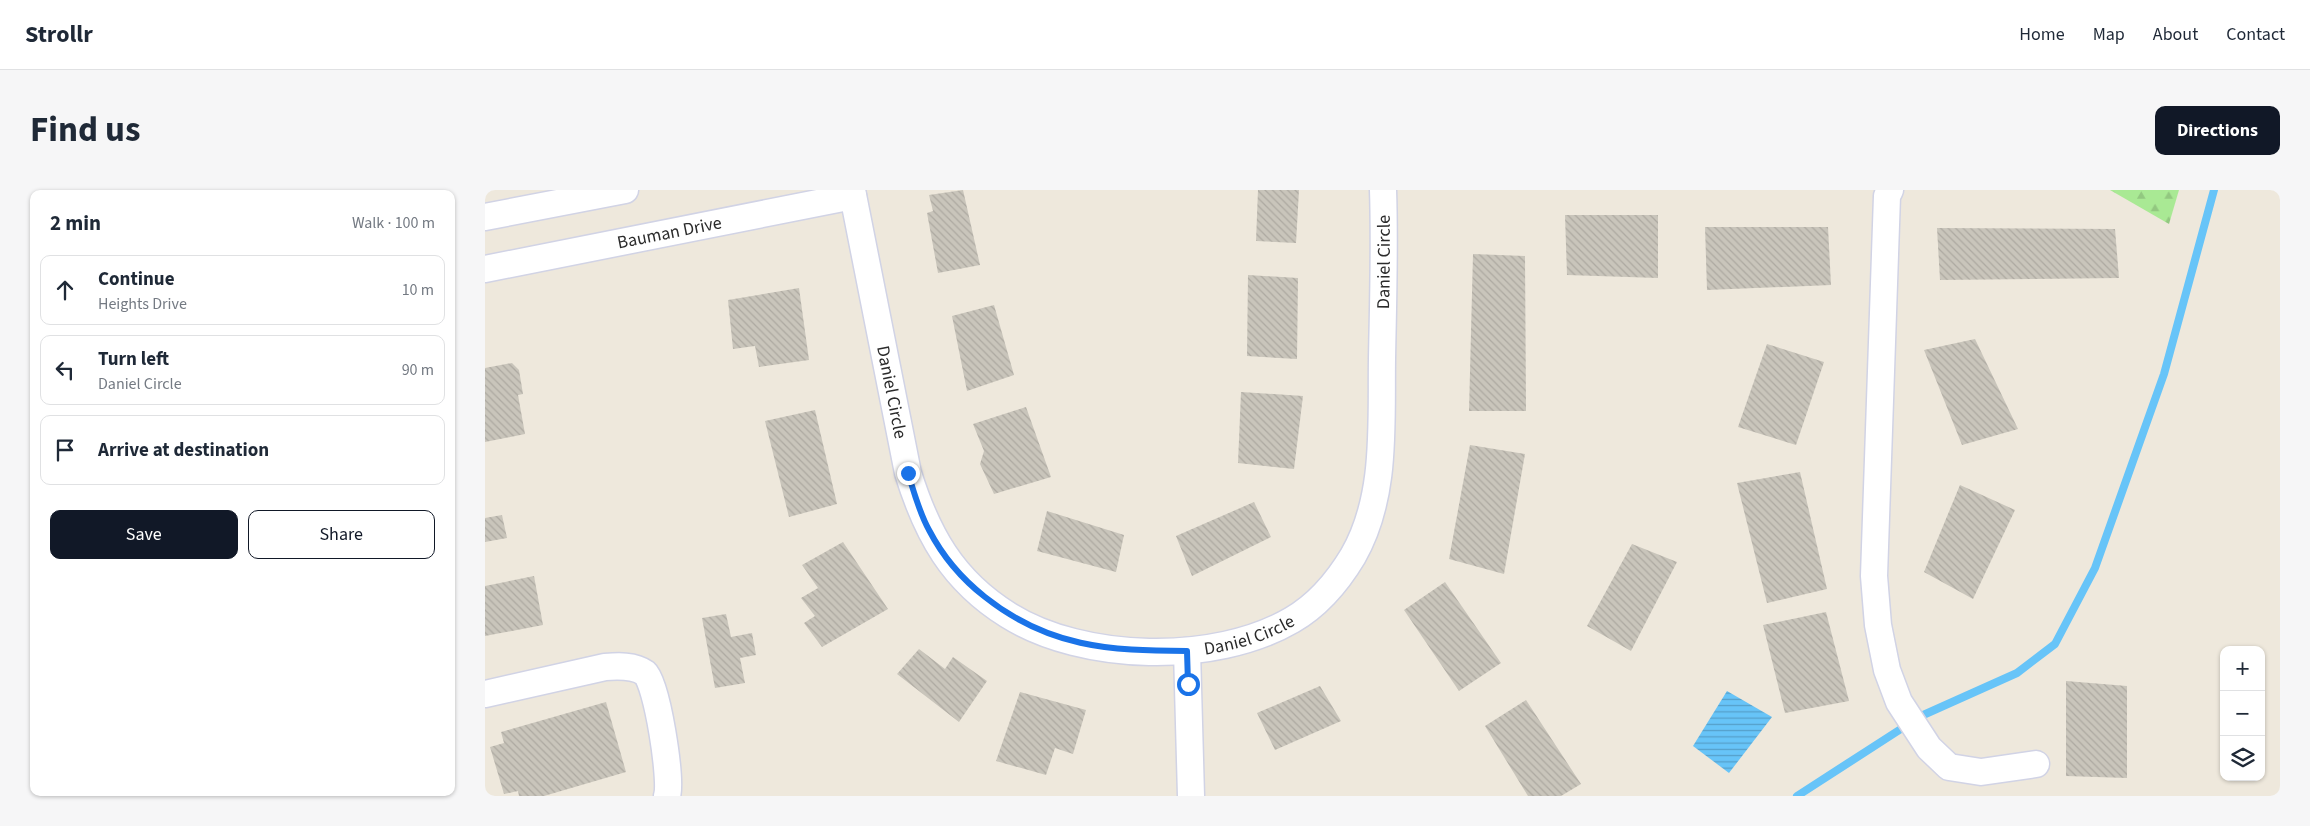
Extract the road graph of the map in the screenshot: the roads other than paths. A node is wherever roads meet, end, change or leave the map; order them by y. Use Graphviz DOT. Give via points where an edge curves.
graph roads {
  1 [pos="625,190"];
  2 [pos="1383,190"];
  3 [pos="1887,192"];
  4 [pos="853,193"];
  5 [pos="485,217"];
  6 [pos="485,269"];
  7 [pos="1187,651"];
  8 [pos="485,694"];
  9 [pos="2035,764"];
  10 [pos="667,796"];
  11 [pos="1191,796"];
  1 -- 5 [label="street"];
  2 -- 7 [label="street, Daniel Circle" via="1385,238 1380,462 1372,512 1363,536 1338,579 1293,620 1239,642"];
  3 -- 9 [label="street" via="1874,576 1887,670 1899,702 1929,748 1949,766 1981,772"];
  4 -- 6 [label="street, Bauman Drive"];
  4 -- 7 [label="street, Daniel Circle" via="908,473 929,530 947,559 967,582 1007,614 1038,631 1099,646"];
  7 -- 11 [label="street"];
  8 -- 10 [label="street" via="620,665 647,674 654,688 669,771"];
}
